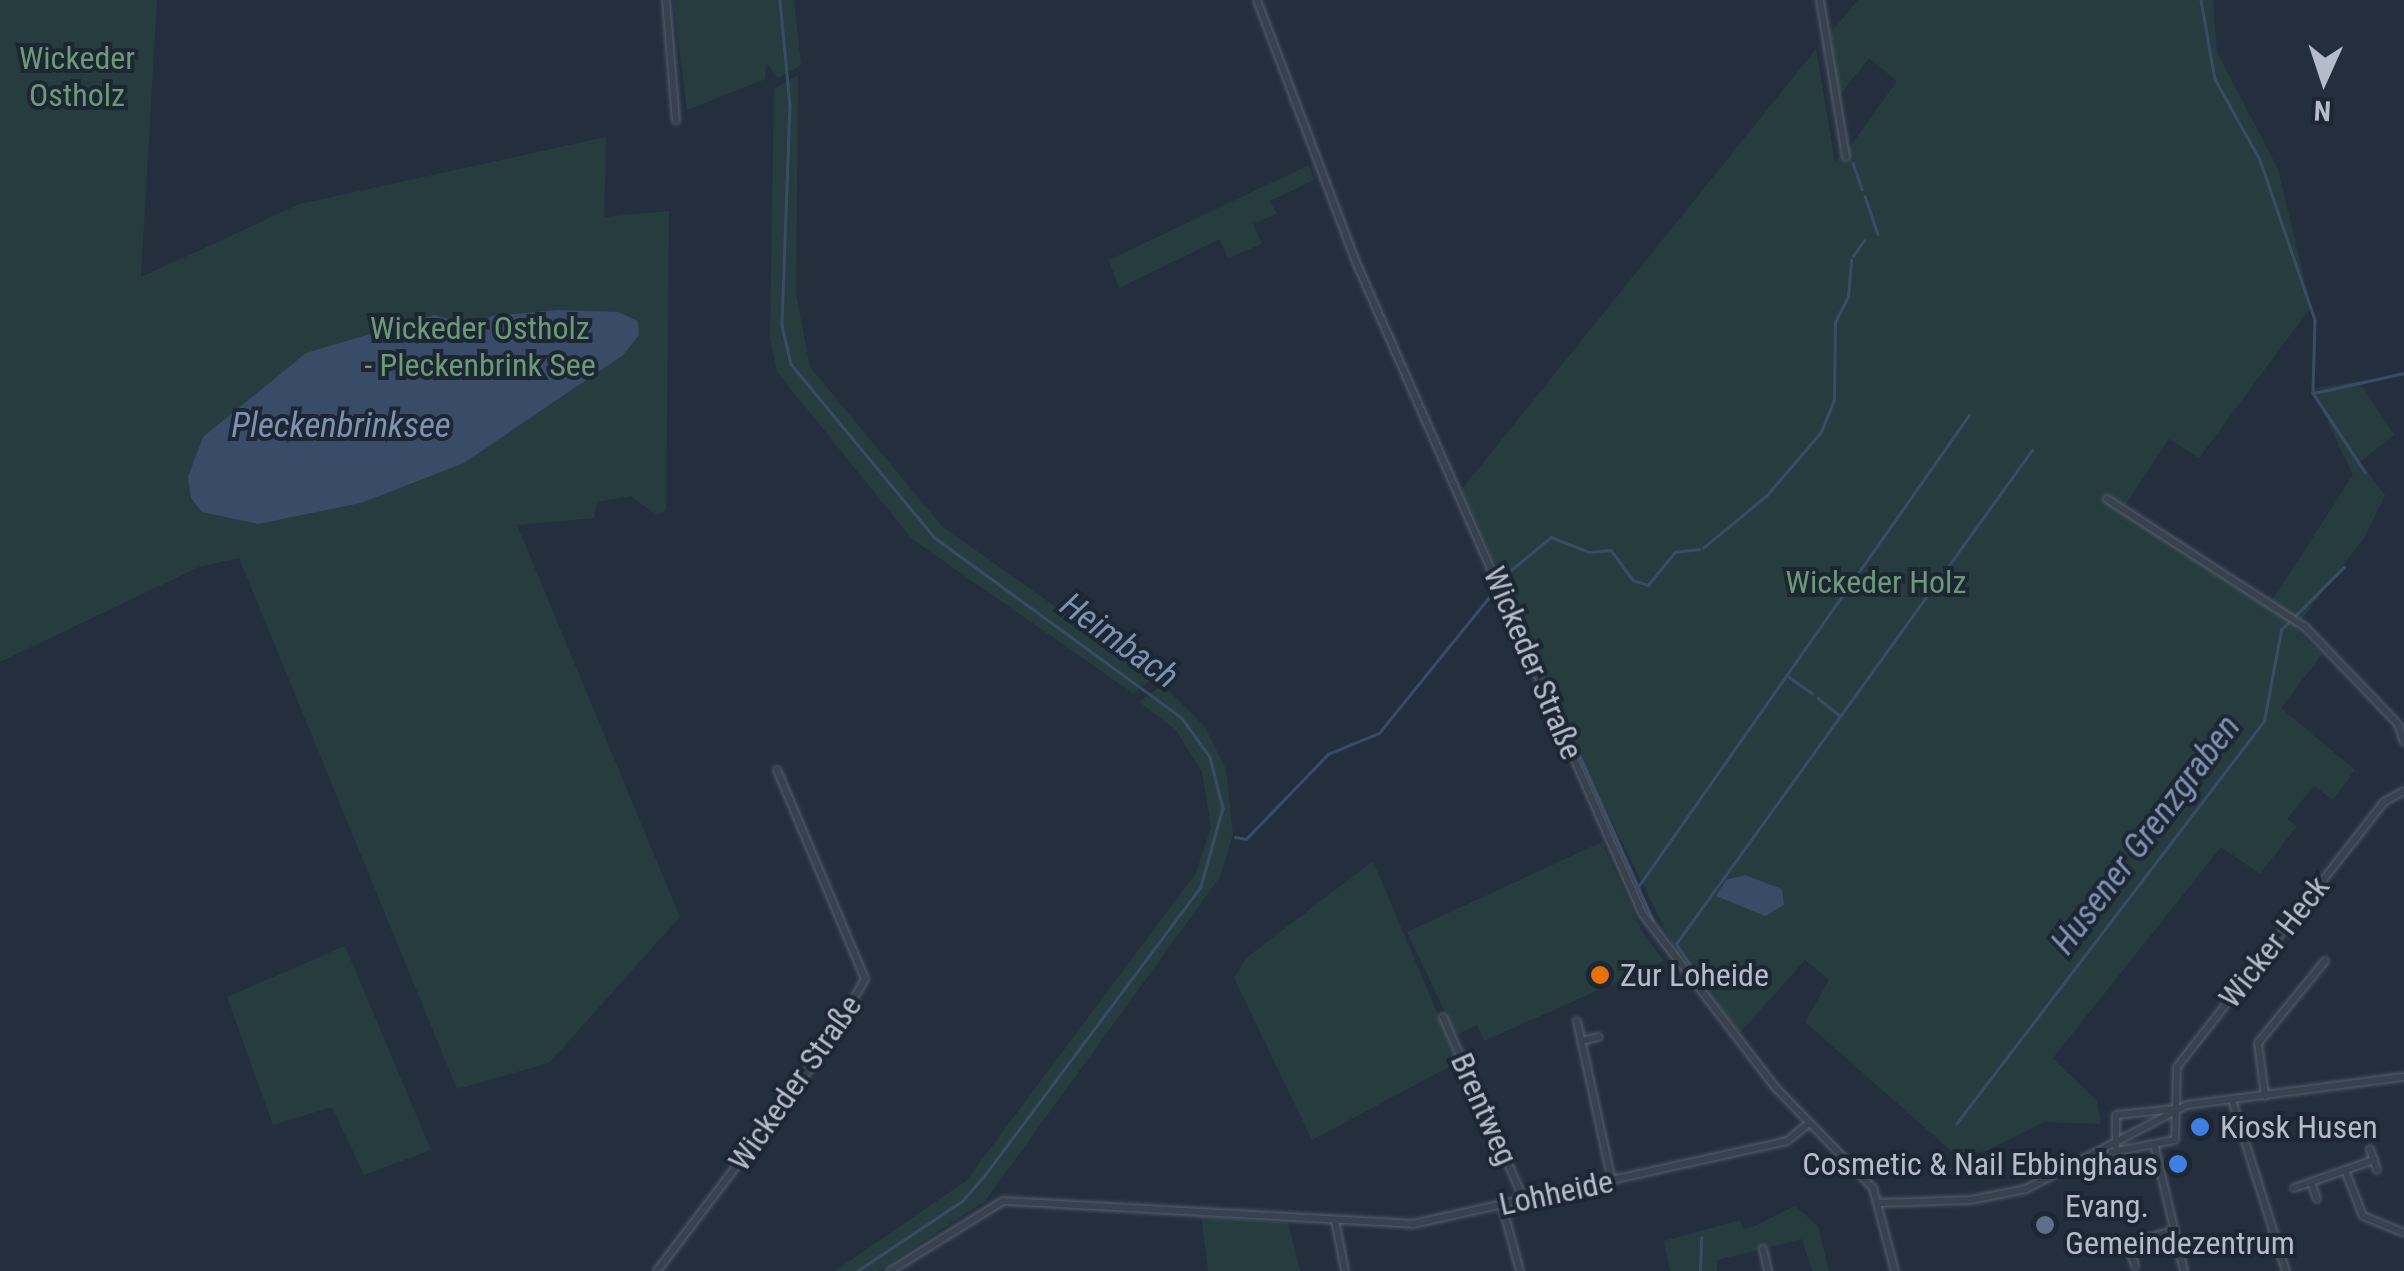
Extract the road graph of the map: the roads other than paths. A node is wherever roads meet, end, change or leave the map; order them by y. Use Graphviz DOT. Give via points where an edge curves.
graph roads {
  1 [pos="666,0"];
  2 [pos="1256,0"];
  3 [pos="1820,0"];
  4 [pos="676,120"];
  5 [pos="1846,157"];
  6 [pos="2107,499"];
  7 [pos="2401,721"];
  8 [pos="2404,742"];
  9 [pos="777,770"];
  10 [pos="2404,791"];
  11 [pos="2325,961"];
  12 [pos="1443,1018"];
  13 [pos="1577,1021"];
  14 [pos="1599,1037"];
  15 [pos="1581,1041"];
  16 [pos="2404,1077"];
  17 [pos="2264,1096"];
  18 [pos="2232,1100"];
  19 [pos="2176,1109"];
  20 [pos="1807,1125"];
  21 [pos="2155,1148"];
  22 [pos="2370,1149"];
  23 [pos="2113,1150"];
  24 [pos="2374,1160"];
  25 [pos="2345,1170"];
  26 [pos="2378,1170"];
  27 [pos="1612,1181"];
  28 [pos="2311,1182"];
  29 [pos="2294,1188"];
  30 [pos="2317,1199"];
  31 [pos="1524,1200"];
  32 [pos="1879,1203"];
  33 [pos="1502,1204"];
  34 [pos="1335,1220"];
  35 [pos="2172,1231"];
  36 [pos="2404,1233"];
  37 [pos="2128,1244"];
  38 [pos="2111,1248"];
  39 [pos="1763,1249"];
  40 [pos="2135,1266"];
  41 [pos="657,1271"];
  42 [pos="890,1271"];
  43 [pos="1346,1271"];
  44 [pos="1520,1271"];
  45 [pos="1768,1271"];
  46 [pos="1895,1271"];
  47 [pos="2184,1271"];
  48 [pos="2286,1271"];
  1 -- 4 [label="street"];
  2 -- 20 [label="street, Wickeder Straße" via="1344,235 1635,899"];
  3 -- 5 [label="street"];
  6 -- 7 [label="street" via="2287,614"];
  7 -- 8 [label="street"];
  9 -- 41 [label="street, Wickeder Straße" via="866,979 792,1095"];
  10 -- 19 [label="street, Wicker Heck" via="2384,802 2177,1067"];
  11 -- 17 [label="street" via="2258,1043"];
  12 -- 31 [label="street, Brentweg"];
  13 -- 15 [label="street"];
  14 -- 15 [label="street"];
  15 -- 27 [label="street"];
  16 -- 17 [label="street"];
  17 -- 18 [label="street"];
  18 -- 19 [label="street"];
  18 -- 48 [label="street"];
  19 -- 21 [label="street, Wicker Heck" via="2175,1140"];
  19 -- 23 [label="street"];
  19 -- 23 [label="street" via="2116,1115"];
  20 -- 27 [label="street, Lohheide" via="1787,1141"];
  20 -- 32 [label="street, Wickeder Straße" via="1863,1176"];
  21 -- 23 [label="street"];
  21 -- 35 [label="street"];
  22 -- 24 [label="street"];
  23 -- 32 [label="street" via="1998,1196"];
  24 -- 25 [label="street"];
  24 -- 26 [label="street"];
  25 -- 28 [label="street"];
  25 -- 36 [label="street" via="2363,1216"];
  27 -- 31 [label="street, Lohheide"];
  28 -- 29 [label="street"];
  28 -- 30 [label="street"];
  31 -- 33 [label="street, Lohheide"];
  32 -- 46 [label="street, Wickeder Straße"];
  33 -- 34 [label="street, Lohheide" via="1404,1225"];
  33 -- 44 [label="street"];
  34 -- 42 [label="street, Lohheide" via="1003,1202"];
  34 -- 43 [label="street"];
  35 -- 37 [label="street"];
  35 -- 47 [label="street"];
  37 -- 38 [label="street"];
  37 -- 40 [label="street"];
  39 -- 45 [label="street"];
}
